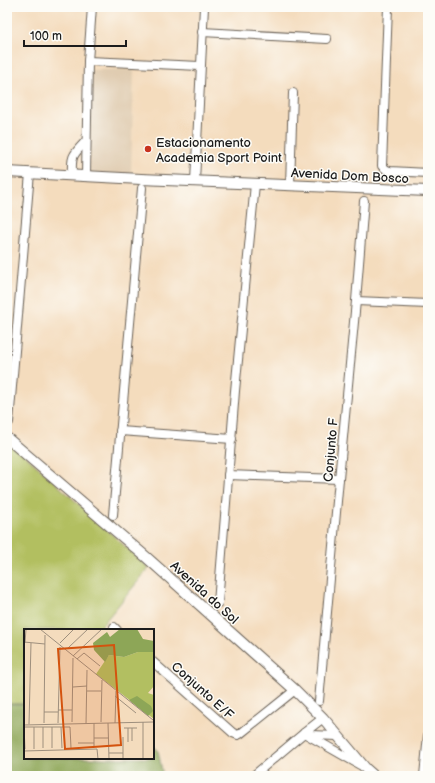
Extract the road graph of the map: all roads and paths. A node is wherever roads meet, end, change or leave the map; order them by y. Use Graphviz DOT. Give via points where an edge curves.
graph roads {
  1 [pos="92,7"];
  2 [pos="204,7"];
  3 [pos="388,7"];
  4 [pos="202,32"];
  5 [pos="327,39"];
  6 [pos="88,60"];
  7 [pos="200,66"];
  8 [pos="294,93"];
  9 [pos="86,141"];
  10 [pos="7,172"];
  11 [pos="30,173"];
  12 [pos="428,173"];
  13 [pos="72,175"];
  14 [pos="86,176"];
  15 [pos="195,181"];
  16 [pos="255,184"];
  17 [pos="290,185"];
  18 [pos="142,188"];
  19 [pos="428,192"];
  20 [pos="364,201"];
  21 [pos="356,301"];
  22 [pos="428,304"];
  23 [pos="10,379"];
  24 [pos="9,422"];
  25 [pos="120,431"];
  26 [pos="7,438"];
  27 [pos="232,439"];
  28 [pos="228,475"];
  29 [pos="339,479"];
  30 [pos="113,515"];
  31 [pos="218,603"];
  32 [pos="154,663"];
  33 [pos="295,690"];
  34 [pos="320,701"];
  35 [pos="323,718"];
  36 [pos="306,734"];
  37 [pos="428,735"];
  38 [pos="341,739"];
  39 [pos="331,748"];
  40 [pos="366,769"];
  41 [pos="254,776"];
  42 [pos="374,776"];
  43 [pos="424,776"];
  1 -- 6 [label="street"];
  2 -- 4 [label="street"];
  3 -- 12 [label="street" via="382,163 384,168 390,171"];
  4 -- 5 [label="street"];
  4 -- 7 [label="street"];
  6 -- 7 [label="street"];
  6 -- 9 [label="street"];
  7 -- 15 [label="street"];
  8 -- 17 [label="street"];
  9 -- 13 [label="street" via="73,157"];
  9 -- 14 [label="street"];
  10 -- 11 [label="street, Avenida Dom Bosco"];
  11 -- 13 [label="street, Avenida Dom Bosco"];
  11 -- 23 [label="street"];
  13 -- 14 [label="street, Avenida Dom Bosco"];
  14 -- 15 [label="street, Avenida Dom Bosco"];
  15 -- 16 [label="street, Avenida Dom Bosco"];
  16 -- 17 [label="street, Avenida Dom Bosco"];
  16 -- 27 [label="street"];
  17 -- 19 [label="street, Avenida Dom Bosco"];
  18 -- 25 [label="street"];
  20 -- 21 [label="street, Conjunto F"];
  21 -- 22 [label="street"];
  21 -- 29 [label="street, Conjunto F"];
  23 -- 24 [label="street"];
  25 -- 27 [label="street"];
  25 -- 30 [label="street"];
  26 -- 33 [label="street, Avenida do Sol" via="145,556"];
  27 -- 28 [label="street"];
  28 -- 29 [label="street"];
  28 -- 31 [label="street"];
  29 -- 34 [label="street, Conjunto F"];
  32 -- 33 [label="street, Conjunto E/F" via="238,735"];
  33 -- 35 [label="street, Avenida do Sol"];
  35 -- 36 [label="street"];
  35 -- 38 [label="street, Avenida do Sol"];
  36 -- 38 [label="street"];
  36 -- 39 [label="street"];
  36 -- 41 [label="street"];
  37 -- 43 [label="street"];
  38 -- 39 [label="street" via="340,746"];
  38 -- 40 [label="street, Avenida do Sol"];
  39 -- 40 [label="street"];
  40 -- 42 [label="street, Avenida do Sol"];
}
